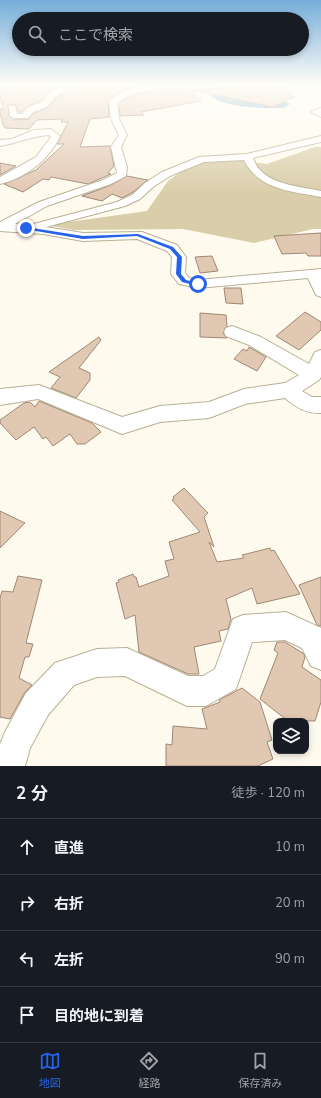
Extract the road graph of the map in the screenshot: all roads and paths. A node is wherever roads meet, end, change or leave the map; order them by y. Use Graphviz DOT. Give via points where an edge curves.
graph roads {
  1 [pos="116,120"];
  2 [pos="321,139"];
  3 [pos="0,143"];
  4 [pos="247,157"];
  5 [pos="0,181"];
  6 [pos="321,194"];
  7 [pos="2,226"];
  8 [pos="26,228"];
  9 [pos="318,274"];
  10 [pos="321,292"];
  11 [pos="232,332"];
  12 [pos="321,356"];
  13 [pos="313,375"];
  14 [pos="288,390"];
  15 [pos="0,397"];
  16 [pos="321,405"];
  17 [pos="321,656"];
  18 [pos="9,766"];
  1 -- 7 [label="street" via="124,134 123,140 116,147 117,157 123,168 122,174 107,182 43,204"];
  2 -- 4 [label="street"];
  3 -- 5 [label="street" via="14,141 34,133 51,132 56,136 51,148 40,160"];
  4 -- 6 [label="street" via="255,172 267,179 288,187"];
  4 -- 8 [label="street" via="202,159 166,174 136,197 121,204"];
  7 -- 8 [label="street"];
  8 -- 9 [label="street" via="83,237 138,235 172,248 179,257 178,274 184,281 198,284"];
  9 -- 10 [label="street"];
  11 -- 13 [label="street" via="254,341"];
  12 -- 13 [label="street"];
  13 -- 14 [label="street"];
  14 -- 15 [label="street" via="244,397 209,410 160,414 122,426 39,392"];
  14 -- 16 [label="street" via="300,401"];
  17 -- 18 [label="street" via="312,638 286,626 243,629 226,679 206,691 187,691 127,662 97,664 66,673 37,704 16,743"];
}
